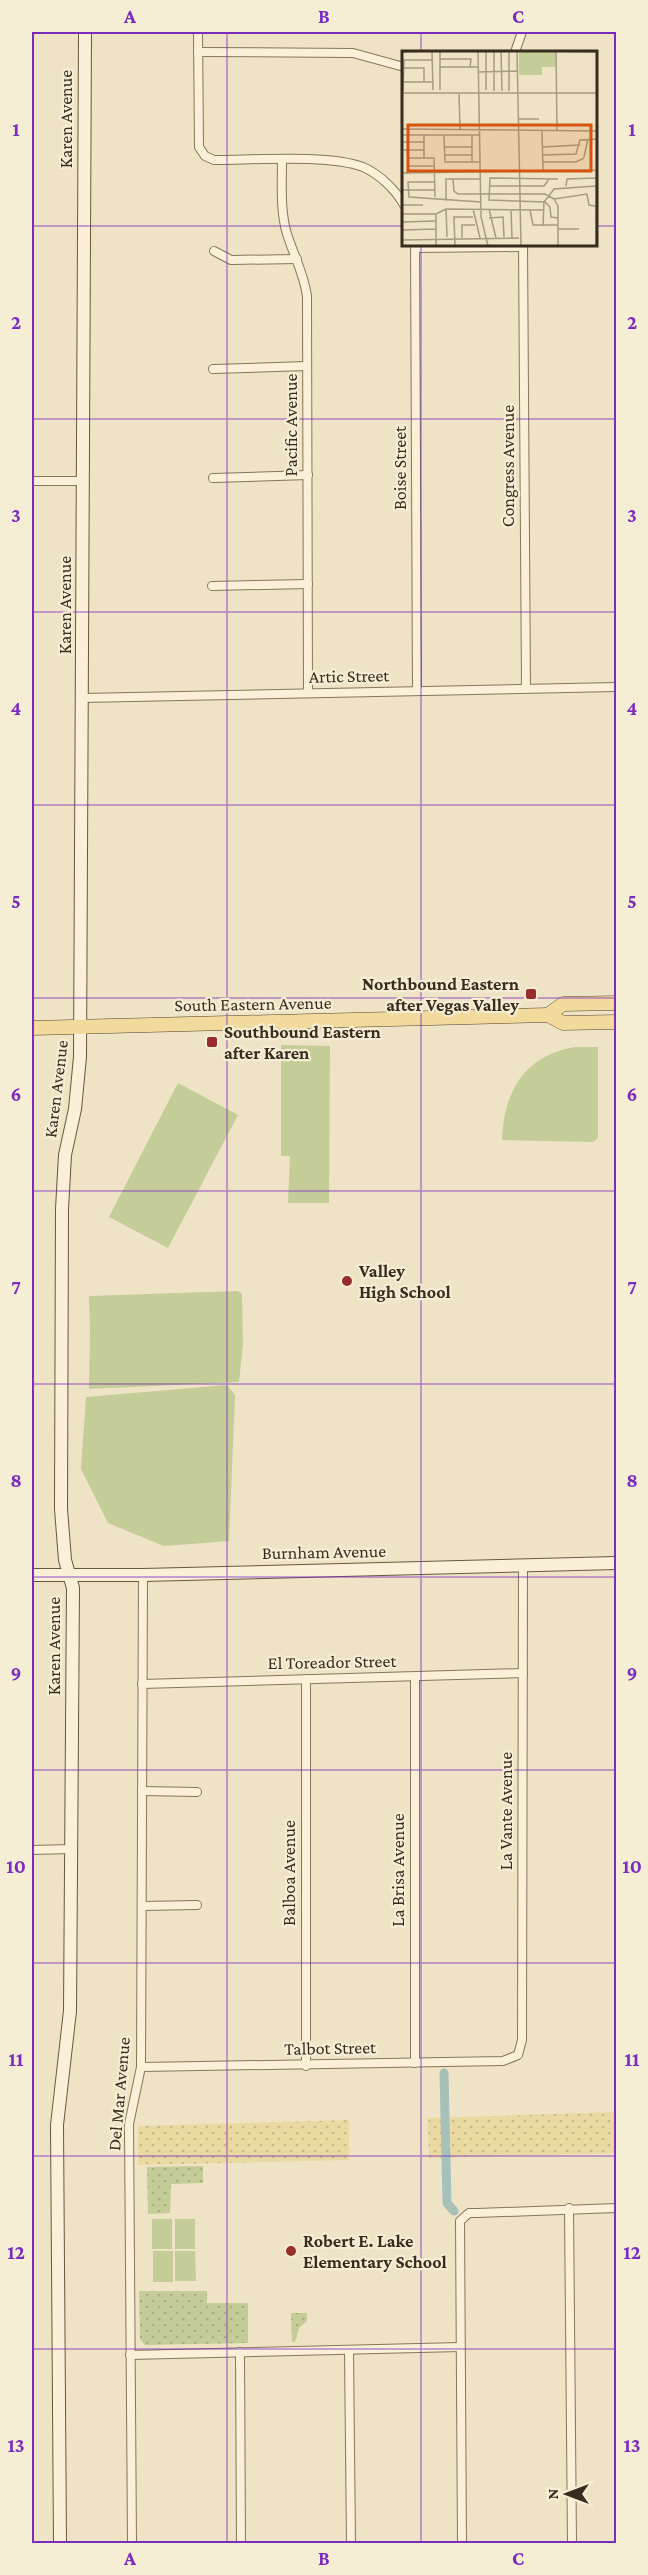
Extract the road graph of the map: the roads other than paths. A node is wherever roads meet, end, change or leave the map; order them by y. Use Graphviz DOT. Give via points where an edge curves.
graph roads {
  1 [pos="85,32"];
  2 [pos="198,32"];
  3 [pos="522,32"];
  4 [pos="515,51"];
  5 [pos="198,52"];
  6 [pos="402,66"];
  7 [pos="282,160"];
  8 [pos="402,202"];
  9 [pos="415,246"];
  10 [pos="523,246"];
  11 [pos="214,251"];
  12 [pos="297,259"];
  13 [pos="308,366"];
  14 [pos="213,369"];
  15 [pos="308,475"];
  16 [pos="213,478"];
  17 [pos="83,481"];
  18 [pos="32,482"];
  19 [pos="308,584"];
  20 [pos="212,586"];
  21 [pos="616,687"];
  22 [pos="526,688"];
  23 [pos="417,691"];
  24 [pos="309,693"];
  25 [pos="82,698"];
  26 [pos="616,1003"];
  27 [pos="548,1014"];
  28 [pos="616,1022"];
  29 [pos="80,1026"];
  30 [pos="32,1028"];
  31 [pos="616,1563"];
  32 [pos="523,1565"];
  33 [pos="69,1574"];
  34 [pos="32,1575"];
  35 [pos="143,1575"];
  36 [pos="523,1673"];
  37 [pos="415,1677"];
  38 [pos="306,1679"];
  39 [pos="142,1684"];
  40 [pos="142,1791"];
  41 [pos="197,1792"];
  42 [pos="71,1849"];
  43 [pos="32,1850"];
  44 [pos="197,1905"];
  45 [pos="142,1906"];
  46 [pos="518,2055"];
  47 [pos="415,2063"];
  48 [pos="306,2066"];
  49 [pos="141,2067"];
  50 [pos="569,2208"];
  51 [pos="616,2208"];
  52 [pos="460,2347"];
  53 [pos="349,2350"];
  54 [pos="240,2352"];
  55 [pos="130,2355"];
  56 [pos="60,2544"];
  57 [pos="132,2544"];
  58 [pos="241,2544"];
  59 [pos="351,2544"];
  60 [pos="462,2544"];
  61 [pos="572,2544"];
  1 -- 17 [label="street, Karen Avenue"];
  2 -- 5 [label="street"];
  3 -- 4 [label="street"];
  5 -- 6 [label="street" via="353,52"];
  5 -- 7 [label="street" via="200,147 205,156 214,160"];
  7 -- 8 [label="street" via="334,160 363,167 392,189"];
  7 -- 12 [label="street, Pacific Avenue" via="283,216"];
  9 -- 10 [label="street"];
  9 -- 23 [label="street, Boise Street"];
  10 -- 22 [label="street, Congress Avenue"];
  11 -- 12 [label="street" via="231,260"];
  12 -- 13 [label="street, Pacific Avenue" via="307,296"];
  13 -- 14 [label="street"];
  13 -- 15 [label="street, Pacific Avenue"];
  15 -- 16 [label="street"];
  15 -- 19 [label="street, Pacific Avenue"];
  17 -- 18 [label="street"];
  17 -- 25 [label="street, Karen Avenue"];
  19 -- 20 [label="street"];
  19 -- 24 [label="street, Pacific Avenue"];
  21 -- 22 [label="street, Artic Street"];
  22 -- 23 [label="street, Artic Street"];
  23 -- 24 [label="street, Artic Street"];
  24 -- 25 [label="street, Artic Street"];
  25 -- 29 [label="street, Karen Avenue"];
  26 -- 27 [label="main road, South Eastern Avenue" via="562,1004"];
  27 -- 28 [label="main road, South Eastern Avenue" via="563,1023"];
  27 -- 29 [label="main road, South Eastern Avenue"];
  29 -- 30 [label="main road, South Eastern Avenue"];
  29 -- 33 [label="street, Karen Avenue" via="75,1109 65,1155 62,1209 61,1509"];
  31 -- 32 [label="street, Burnham Avenue"];
  32 -- 35 [label="street, Burnham Avenue"];
  32 -- 36 [label="street, La Vante Avenue"];
  33 -- 34 [label="street, Burnham Avenue"];
  33 -- 35 [label="street, Burnham Avenue"];
  33 -- 42 [label="street, Karen Avenue" via="73,1588"];
  35 -- 39 [label="street, Del Mar Avenue"];
  36 -- 37 [label="street, El Toreador Street"];
  36 -- 46 [label="street, La Vante Avenue" via="522,2040"];
  37 -- 38 [label="street, El Toreador Street"];
  37 -- 47 [label="street, La Brisa Avenue"];
  38 -- 39 [label="street, El Toreador Street"];
  38 -- 48 [label="street, Balboa Avenue"];
  39 -- 40 [label="street, Del Mar Avenue"];
  40 -- 41 [label="street"];
  40 -- 45 [label="street, Del Mar Avenue"];
  42 -- 43 [label="street"];
  42 -- 56 [label="street, Karen Avenue" via="70,2011 57,2125"];
  44 -- 45 [label="street"];
  45 -- 49 [label="street, Del Mar Avenue"];
  46 -- 47 [label="street, Talbot Street" via="503,2061"];
  47 -- 48 [label="street, Talbot Street"];
  48 -- 49 [label="street, Talbot Street"];
  49 -- 55 [label="street, Del Mar Avenue" via="129,2124"];
  50 -- 51 [label="street"];
  50 -- 52 [label="street" via="477,2213 460,2221"];
  50 -- 61 [label="street"];
  52 -- 53 [label="street"];
  52 -- 60 [label="street"];
  53 -- 54 [label="street"];
  53 -- 59 [label="street"];
  54 -- 55 [label="street"];
  54 -- 58 [label="street"];
  55 -- 57 [label="street, Del Mar Avenue"];
}
